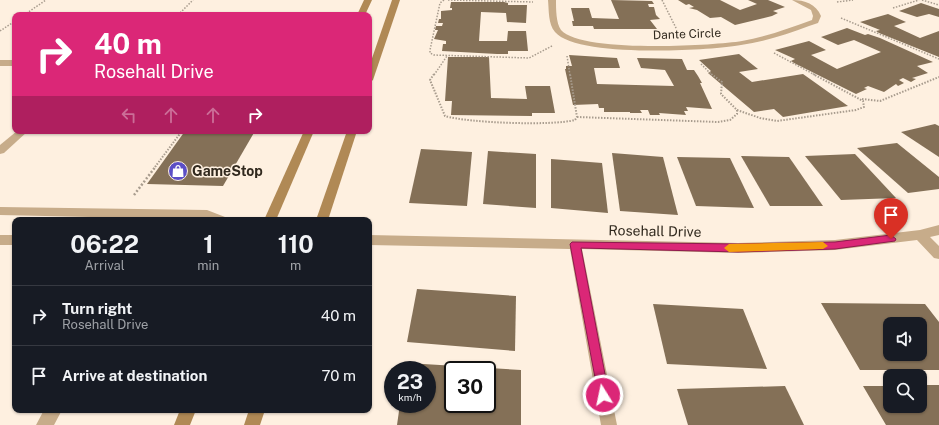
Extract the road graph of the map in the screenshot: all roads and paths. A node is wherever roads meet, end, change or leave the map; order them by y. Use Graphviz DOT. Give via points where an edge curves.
graph roads {
  1 [pos="46,0"];
  2 [pos="194,0"];
  3 [pos="368,0"];
  4 [pos="390,0"];
  5 [pos="396,0"];
  6 [pos="444,0"];
  7 [pos="448,0"];
  8 [pos="552,0"];
  9 [pos="662,0"];
  10 [pos="796,0"];
  11 [pos="854,0"];
  12 [pos="919,0"];
  13 [pos="922,0"];
  14 [pos="537,2"];
  15 [pos="836,2"];
  16 [pos="939,5"];
  17 [pos="893,8"];
  18 [pos="28,12"];
  19 [pos="181,12"];
  20 [pos="362,12"];
  21 [pos="392,12"];
  22 [pos="841,18"];
  23 [pos="12,23"];
  24 [pos="0,31"];
  25 [pos="679,33"];
  26 [pos="552,46"];
  27 [pos="771,50"];
  28 [pos="569,55"];
  29 [pos="447,56"];
  30 [pos="699,60"];
  31 [pos="939,60"];
  32 [pos="0,63"];
  33 [pos="12,63"];
  34 [pos="372,71"];
  35 [pos="939,77"];
  36 [pos="859,99"];
  37 [pos="737,110"];
  38 [pos="577,117"];
  39 [pos="19,134"];
  40 [pos="180,134"];
  41 [pos="308,134"];
  42 [pos="351,134"];
  43 [pos="0,151"];
  44 [pos="132,198"];
  45 [pos="0,211"];
  46 [pos="214,217"];
  47 [pos="271,217"];
  48 [pos="323,217"];
  49 [pos="939,230"];
  50 [pos="920,235"];
  51 [pos="0,240"];
  52 [pos="12,240"];
  53 [pos="372,240"];
  54 [pos="575,244"];
  55 [pos="939,254"];
  56 [pos="52,413"];
  57 [pos="187,413"];
  58 [pos="256,413"];
  59 [pos="44,425"];
  60 [pos="182,425"];
  61 [pos="252,425"];
  62 [pos="609,425"];
  1 -- 18 [label="path"];
  2 -- 19 [label="path"];
  3 -- 20 [label="main road"];
  4 -- 21 [label="main road"];
  5 -- 21 [label="main road"];
  6 -- 29 [label="path" via="440,3 430,51 434,55"];
  7 -- 14 [label="path"];
  8 -- 10 [label="street, Dante Circle" via="556,28 574,41 594,46 690,47 742,42 815,21 818,14"];
  9 -- 25 [label="path"];
  11 -- 15 [label="path"];
  12 -- 17 [label="path"];
  13 -- 16 [label="path"];
  21 -- 34 [label="main road"];
  22 -- 31 [label="path"];
  23 -- 24 [label="path"];
  26 -- 29 [label="path" via="529,58"];
  27 -- 36 [label="path"];
  28 -- 38 [label="path" via="566,58"];
  29 -- 38 [label="path" via="430,80 441,112 447,118 567,122"];
  30 -- 37 [label="path" via="705,69 721,80 720,94"];
  32 -- 33 [label="street"];
  35 -- 36 [label="path" via="880,101"];
  36 -- 37 [label="path" via="865,105 861,109 781,120 769,120"];
  37 -- 38 [label="path" via="733,118 718,122"];
  39 -- 43 [label="street"];
  40 -- 44 [label="path"];
  41 -- 47 [label="main road"];
  42 -- 48 [label="main road"];
  45 -- 46 [label="street" via="207,214"];
  49 -- 50 [label="street, Rosehall Drive"];
  50 -- 54 [label="street, Rosehall Drive" via="835,245 738,248"];
  50 -- 55 [label="street"];
  51 -- 52 [label="street"];
  53 -- 54 [label="street, Rosehall Drive"];
  54 -- 62 [label="street"];
  56 -- 59 [label="street"];
  57 -- 60 [label="main road"];
  58 -- 61 [label="main road"];
}
